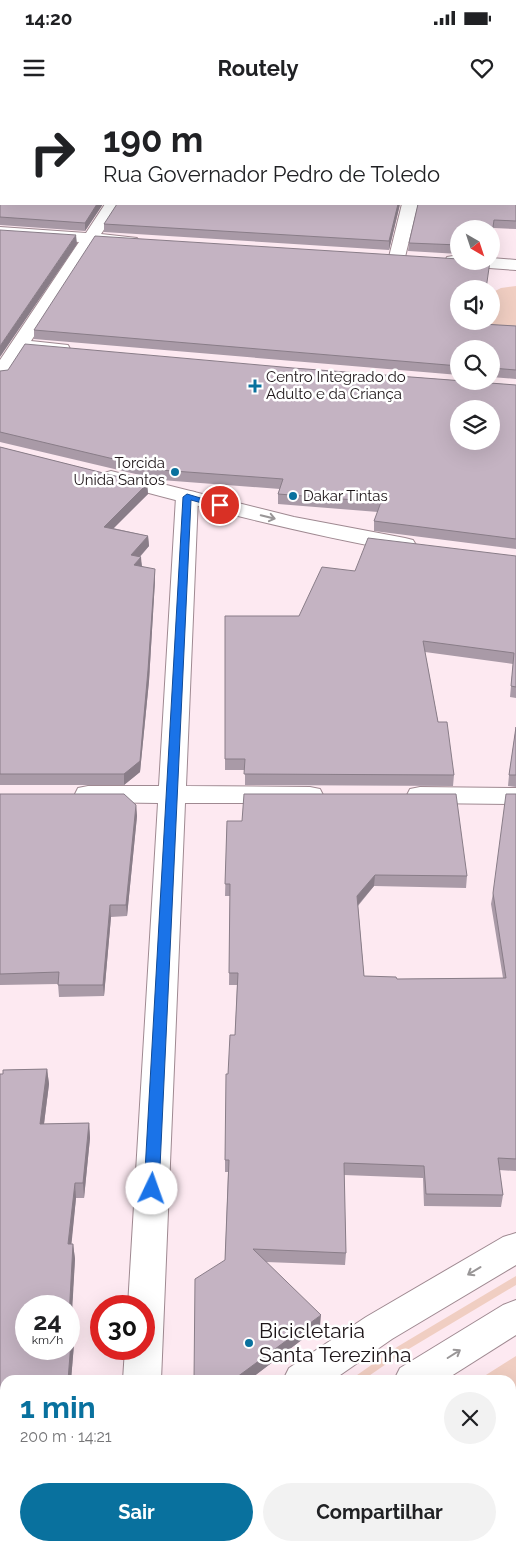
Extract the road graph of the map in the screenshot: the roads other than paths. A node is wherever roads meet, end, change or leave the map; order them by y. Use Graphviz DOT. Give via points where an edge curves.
graph roads {
  1 [pos="112,205"];
  2 [pos="410,205"];
  3 [pos="0,232"];
  4 [pos="90,238"];
  5 [pos="149,242"];
  6 [pos="377,256"];
  7 [pos="397,257"];
  8 [pos="417,259"];
  9 [pos="436,260"];
  10 [pos="516,265"];
  11 [pos="20,345"];
  12 [pos="77,350"];
  13 [pos="0,374"];
  14 [pos="95,473"];
  15 [pos="187,497"];
  16 [pos="428,548"];
  17 [pos="67,794"];
  18 [pos="171,794"];
  19 [pos="337,795"];
  20 [pos="397,795"];
  21 [pos="516,796"];
  22 [pos="516,1247"];
  23 [pos="147,1295"];
  24 [pos="516,1316"];
  25 [pos="143,1360"];
  26 [pos="142,1375"];
  27 [pos="309,1375"];
  28 [pos="420,1375"];
  1 -- 4 [label="street"];
  2 -- 7 [label="street"];
  3 -- 4 [label="street"];
  4 -- 5 [label="street"];
  4 -- 11 [label="street"];
  6 -- 7 [label="street"];
  7 -- 8 [label="street"];
  9 -- 10 [label="street"];
  11 -- 12 [label="street"];
  11 -- 13 [label="street"];
  14 -- 15 [label="street"];
  15 -- 16 [label="street, one-way" via="346,535"];
  15 -- 18 [label="street"];
  17 -- 18 [label="street"];
  18 -- 19 [label="street"];
  18 -- 23 [label="street"];
  20 -- 21 [label="street"];
  22 -- 27 [label="street, one-way" via="379,1328"];
  28 -- 24 [label="street, one-way"];
  25 -- 26 [label="street"];
}
